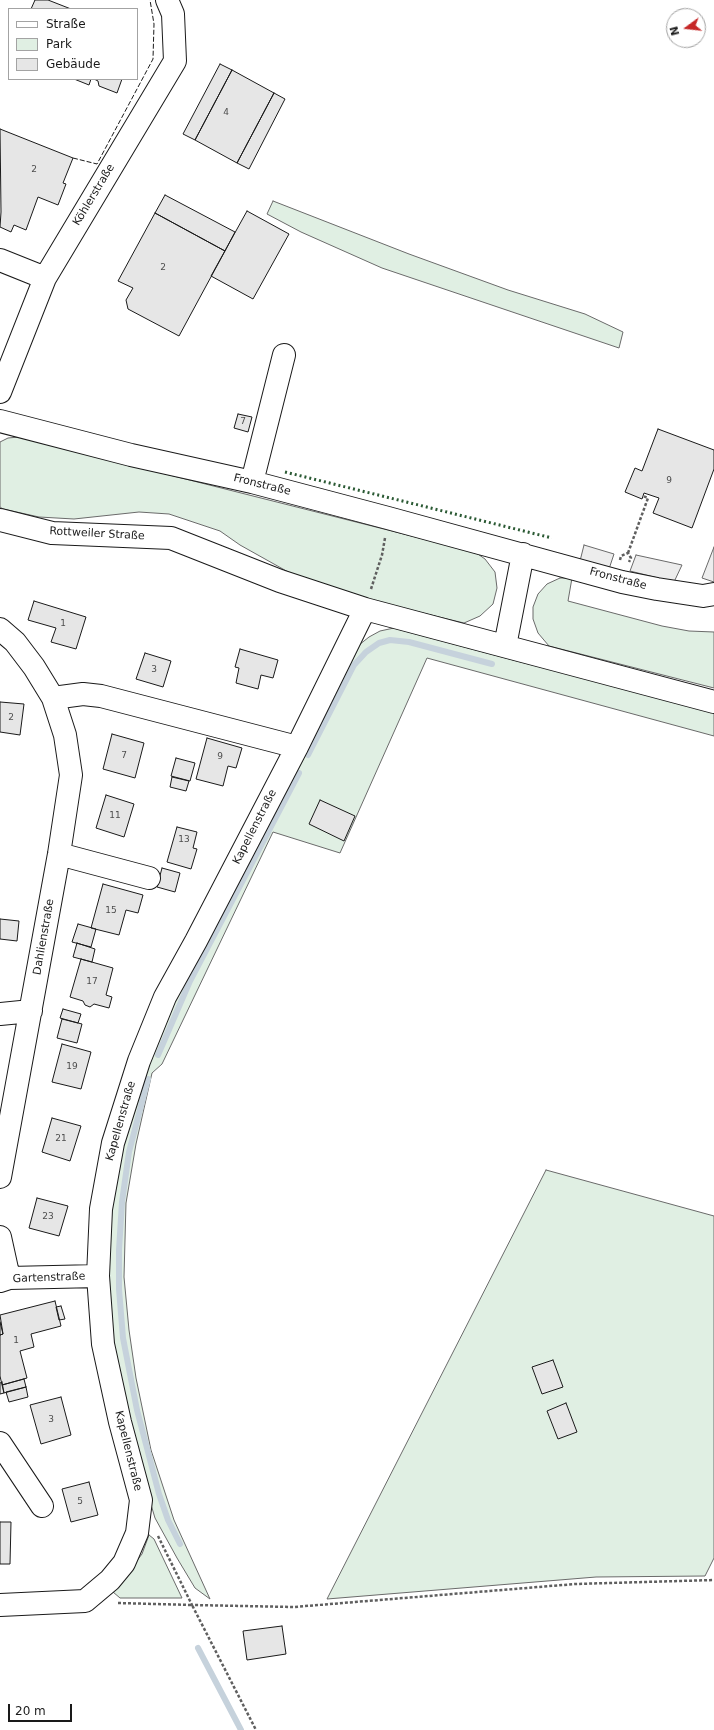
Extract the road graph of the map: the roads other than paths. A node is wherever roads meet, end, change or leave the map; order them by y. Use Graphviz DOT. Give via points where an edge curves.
graph roads {
  1 [pos="167,0"];
  2 [pos="0,260"];
  3 [pos="45,278"];
  4 [pos="284,355"];
  5 [pos="0,392"];
  6 [pos="0,421"];
  7 [pos="252,482"];
  8 [pos="0,520"];
  9 [pos="523,554"];
  10 [pos="714,594"];
  11 [pos="364,609"];
  12 [pos="0,629"];
  13 [pos="505,646"];
  14 [pos="53,698"];
  15 [pos="714,702"];
  16 [pos="297,747"];
  17 [pos="59,854"];
  18 [pos="149,878"];
  19 [pos="31,1011"];
  20 [pos="0,1014"];
  21 [pos="0,1177"];
  22 [pos="0,1237"];
  23 [pos="98,1276"];
  24 [pos="4,1279"];
  25 [pos="0,1442"];
  26 [pos="42,1506"];
  27 [pos="0,1605"];
  1 -- 3 [label="street, Köhlerstraße" via="173,14 175,61"];
  2 -- 3 [label="street"];
  3 -- 5 [label="street, Köhlerstraße"];
  4 -- 7 [label="street"];
  6 -- 7 [label="street, Fronstraße" via="131,455"];
  7 -- 9 [label="street, Fronstraße"];
  8 -- 11 [label="street, Rottweiler Straße" via="52,534 171,538 280,581"];
  9 -- 10 [label="street, Fronstraße" via="622,582 703,596"];
  9 -- 13 [label="street"];
  11 -- 13 [label="street, Rottweiler Straße"];
  11 -- 16 [label="street, Kapellenstraße"];
  12 -- 14 [label="street, Dahlienstraße" via="15,642"];
  13 -- 15 [label="street, Rottweiler Straße"];
  14 -- 16 [label="street" via="83,694 101,696"];
  14 -- 17 [label="street, Dahlienstraße" via="65,735 71,775"];
  16 -- 23 [label="street, Kapellenstraße" via="165,997 139,1061 113,1143 101,1209"];
  17 -- 18 [label="street"];
  17 -- 19 [label="street, Dahlienstraße"];
  19 -- 20 [label="street"];
  19 -- 21 [label="street, Dahlienstraße"];
  22 -- 24 [label="street"];
  23 -- 24 [label="street, Gartenstraße"];
  23 -- 27 [label="street, Kapellenstraße" via="104,1344 120,1422 141,1500 136,1533 124,1563 110,1580 85,1601"];
  25 -- 26 [label="street"];
}
